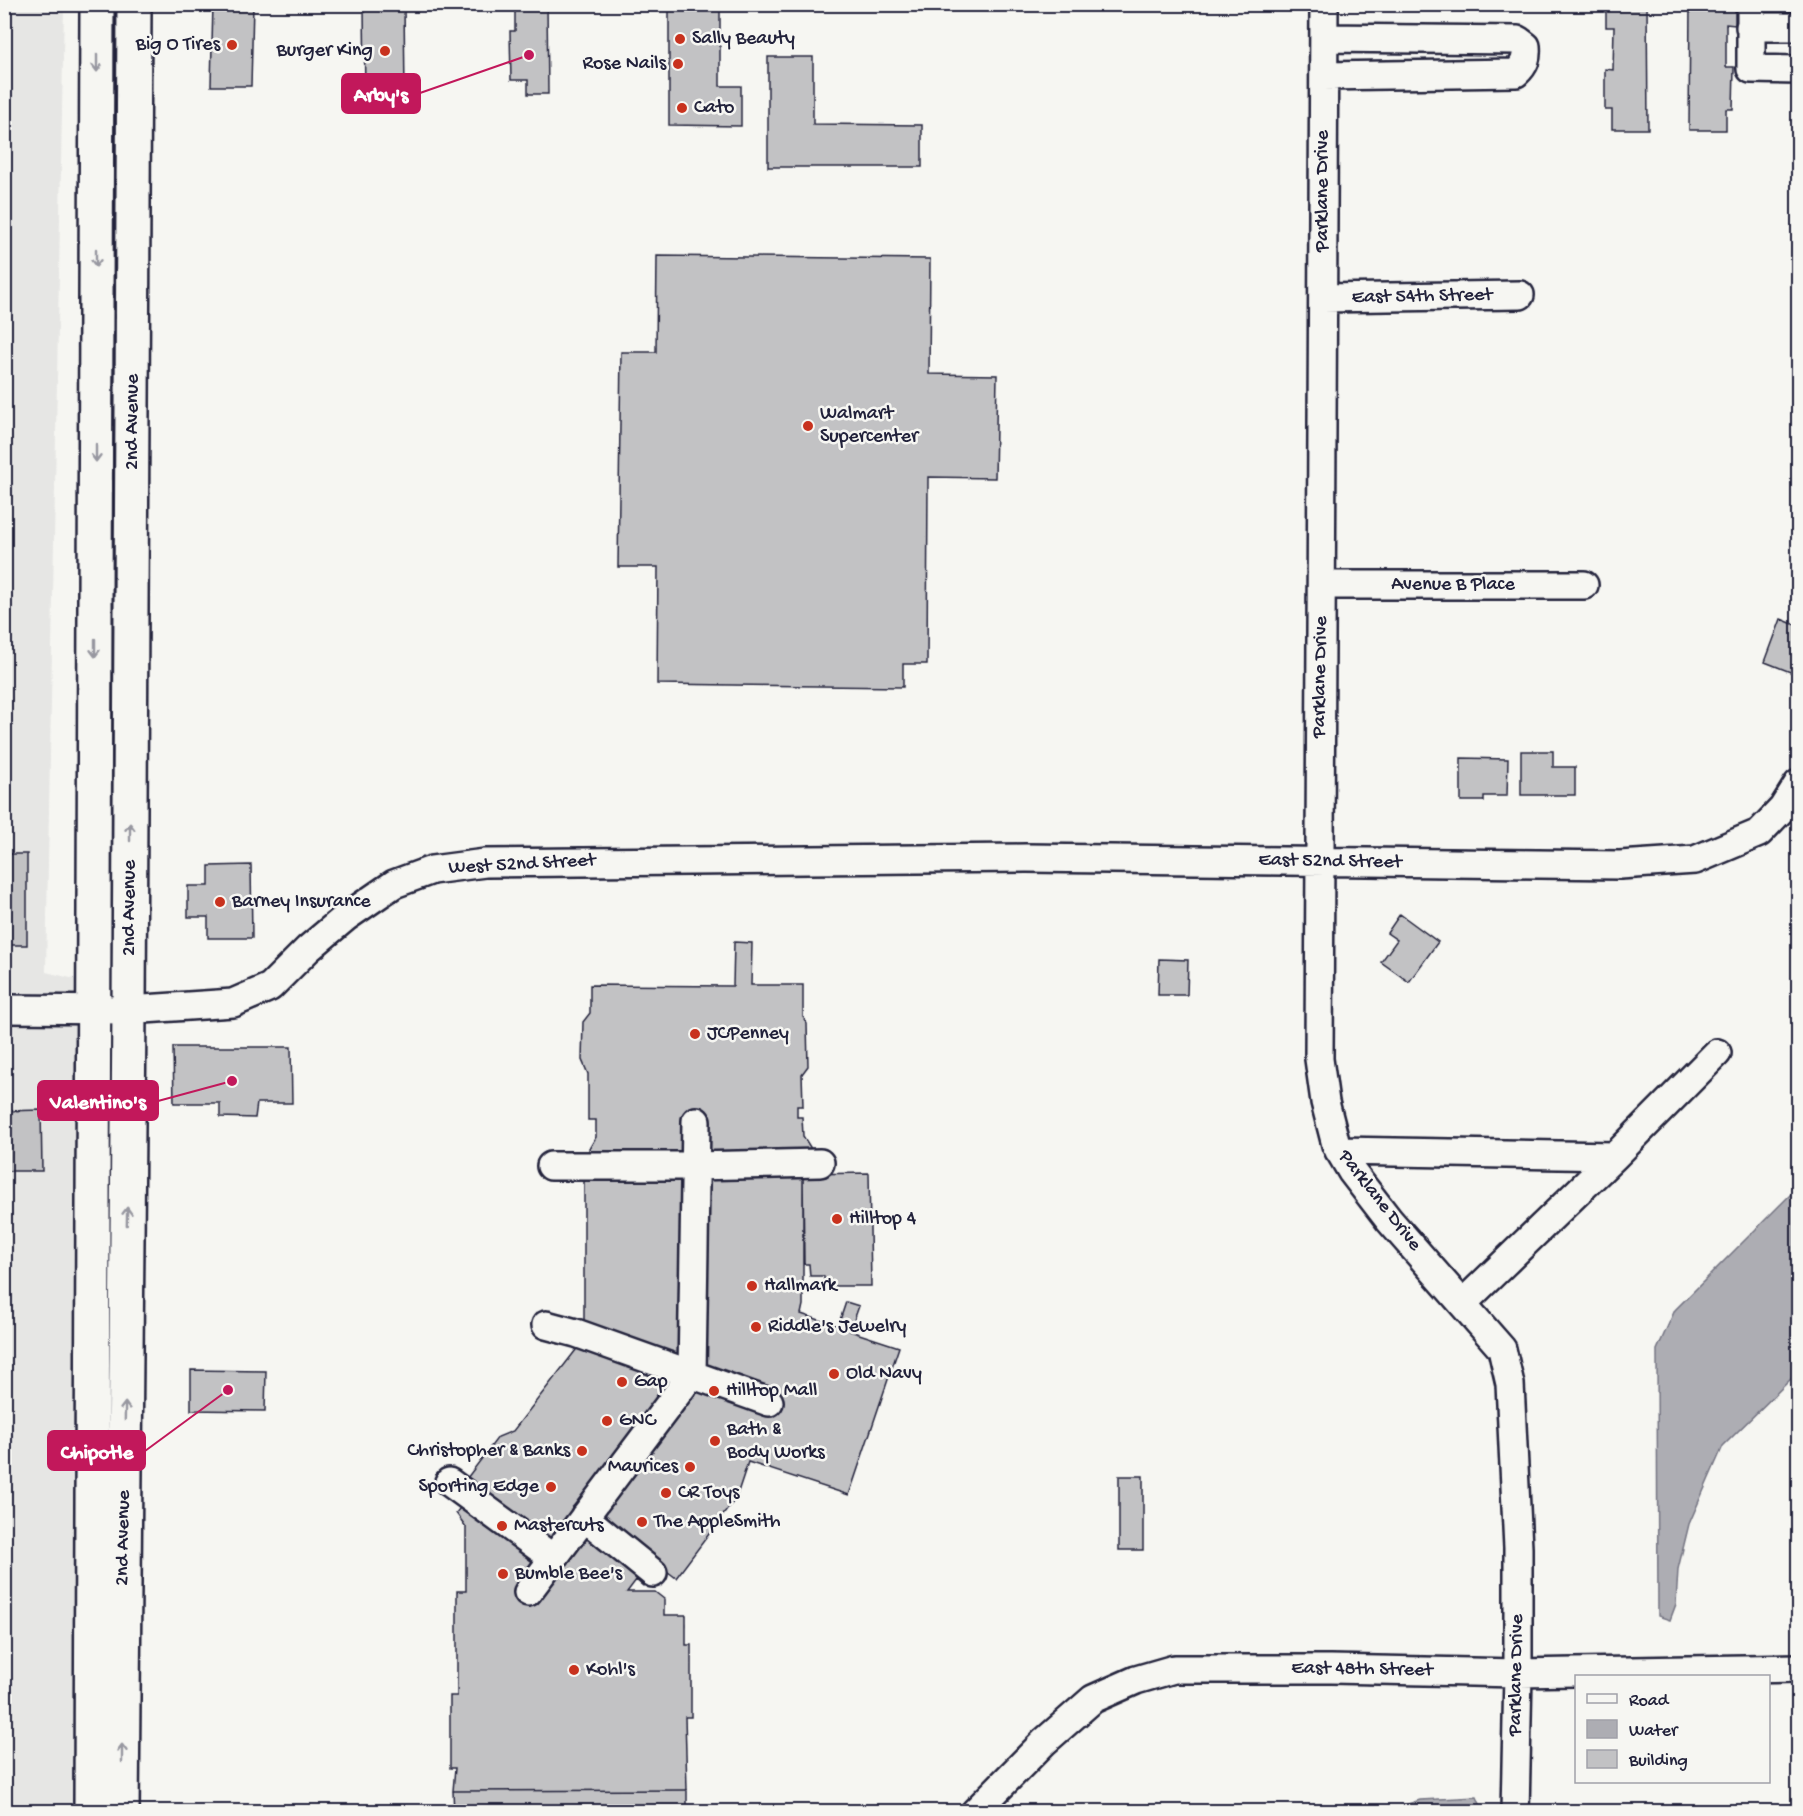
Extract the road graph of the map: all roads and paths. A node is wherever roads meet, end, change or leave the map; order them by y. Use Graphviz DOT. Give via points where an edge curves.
graph roads {
  1 [pos="97,4"];
  2 [pos="134,4"];
  3 [pos="1324,4"];
  4 [pos="1750,16"];
  5 [pos="1798,27"];
  6 [pos="1324,38"];
  7 [pos="1798,70"];
  8 [pos="1324,76"];
  9 [pos="1520,295"];
  10 [pos="1323,298"];
  11 [pos="1322,585"];
  12 [pos="1584,585"];
  13 [pos="1798,784"];
  14 [pos="832,859"];
  15 [pos="1319,862"];
  16 [pos="4,1009"];
  17 [pos="94,1010"];
  18 [pos="129,1010"];
  19 [pos="1717,1053"];
  20 [pos="696,1121"];
  21 [pos="1339,1151"];
  22 [pos="1615,1156"];
  23 [pos="820,1163"];
  24 [pos="551,1166"];
  25 [pos="694,1166"];
  26 [pos="1463,1303"];
  27 [pos="546,1325"];
  28 [pos="693,1374"];
  29 [pos="769,1402"];
  30 [pos="449,1482"];
  31 [pos="584,1517"];
  32 [pos="553,1558"];
  33 [pos="653,1573"];
  34 [pos="528,1592"];
  35 [pos="1798,1668"];
  36 [pos="1518,1673"];
  37 [pos="91,1812"];
  38 [pos="122,1812"];
  39 [pos="975,1812"];
  40 [pos="1515,1812"];
  1 -- 17 [label="main road, 2nd Avenue, one-way"];
  18 -- 2 [label="main road, 2nd Avenue, one-way"];
  3 -- 6 [label="street, Parklane Drive"];
  4 -- 5 [label="street"];
  4 -- 7 [label="street" via="1751,69"];
  6 -- 8 [label="street, Parklane Drive"];
  6 -- 8 [label="street" via="1518,40 1526,46 1527,56 1516,73"];
  8 -- 10 [label="street, Parklane Drive"];
  9 -- 10 [label="street, East 54th Street"];
  10 -- 11 [label="street, Parklane Drive"];
  11 -- 12 [label="street, Avenue B Place"];
  11 -- 15 [label="street, Parklane Drive"];
  13 -- 15 [label="street, East 52nd Street" via="1783,808 1759,833 1695,860 1620,866"];
  14 -- 15 [label="street, East 52nd Street"];
  14 -- 18 [label="street, West 52nd Street" via="485,863 432,870 394,884 345,917 270,987 233,1003"];
  15 -- 21 [label="street, Parklane Drive" via="1319,1059 1325,1102"];
  16 -- 17 [label="street, West 52nd Street"];
  17 -- 18 [label="street, West 52nd Street"];
  17 -- 37 [label="main road, 2nd Avenue"];
  38 -- 18 [label="main road, 2nd Avenue, one-way"];
  19 -- 22 [label="street"];
  20 -- 25 [label="street"];
  21 -- 22 [label="street"];
  21 -- 26 [label="street, Parklane Drive" via="1389,1220"];
  22 -- 26 [label="street"];
  23 -- 25 [label="street"];
  24 -- 25 [label="street"];
  25 -- 28 [label="street"];
  26 -- 36 [label="street, Parklane Drive" via="1502,1349 1510,1384 1518,1548"];
  27 -- 28 [label="street"];
  28 -- 29 [label="street"];
  28 -- 31 [label="street"];
  30 -- 32 [label="street"];
  31 -- 32 [label="street"];
  31 -- 33 [label="street"];
  32 -- 34 [label="street"];
  35 -- 36 [label="street, East 48th Street"];
  36 -- 39 [label="street, East 48th Street" via="1174,1669 1093,1699"];
  36 -- 40 [label="street, Parklane Drive"];
}
